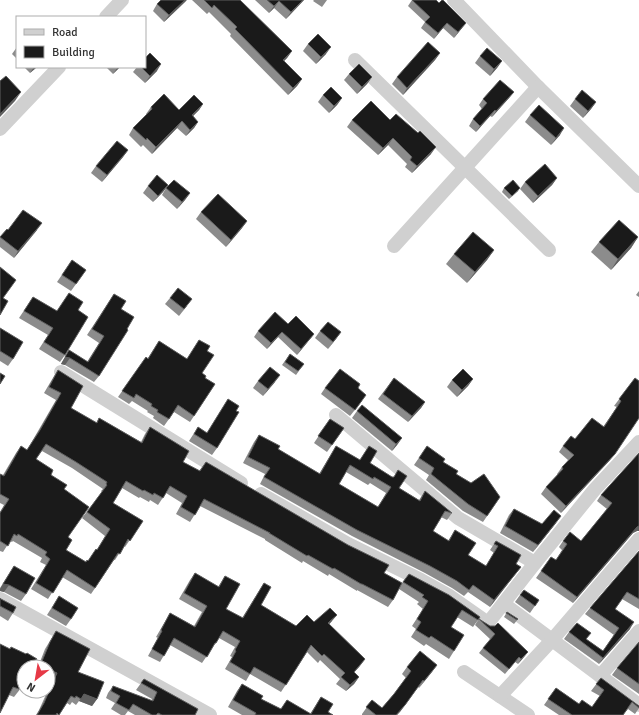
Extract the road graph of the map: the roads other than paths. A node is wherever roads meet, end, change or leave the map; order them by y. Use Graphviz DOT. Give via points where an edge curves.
graph roads {
  1 [pos="122,0"];
  2 [pos="454,0"];
  3 [pos="107,16"];
  4 [pos="355,60"];
  5 [pos="58,68"];
  6 [pos="538,87"];
  7 [pos="0,129"];
  8 [pos="465,168"];
  9 [pos="639,186"];
  10 [pos="394,246"];
  11 [pos="549,250"];
  12 [pos="61,372"];
  13 [pos="336,415"];
  14 [pos="639,442"];
  15 [pos="639,539"];
  16 [pos="535,563"];
  17 [pos="0,599"];
  18 [pos="504,604"];
  19 [pos="639,631"];
  20 [pos="552,640"];
  21 [pos="464,672"];
  22 [pos="600,676"];
  23 [pos="500,696"];
  24 [pos="639,705"];
  25 [pos="210,715"];
  26 [pos="528,715"];
  1 -- 3 [label="street"];
  2 -- 6 [label="street"];
  4 -- 8 [label="street"];
  5 -- 7 [label="street"];
  6 -- 8 [label="street"];
  6 -- 9 [label="street"];
  8 -- 10 [label="street"];
  8 -- 11 [label="street"];
  12 -- 18 [label="street" via="233,478 348,544 448,595 488,623"];
  13 -- 16 [label="street" via="458,518"];
  14 -- 16 [label="street"];
  15 -- 20 [label="street"];
  16 -- 18 [label="street"];
  17 -- 25 [label="street"];
  18 -- 20 [label="street"];
  19 -- 22 [label="street"];
  20 -- 22 [label="street"];
  20 -- 23 [label="street"];
  21 -- 23 [label="street"];
  22 -- 24 [label="street"];
  23 -- 26 [label="street"];
}
